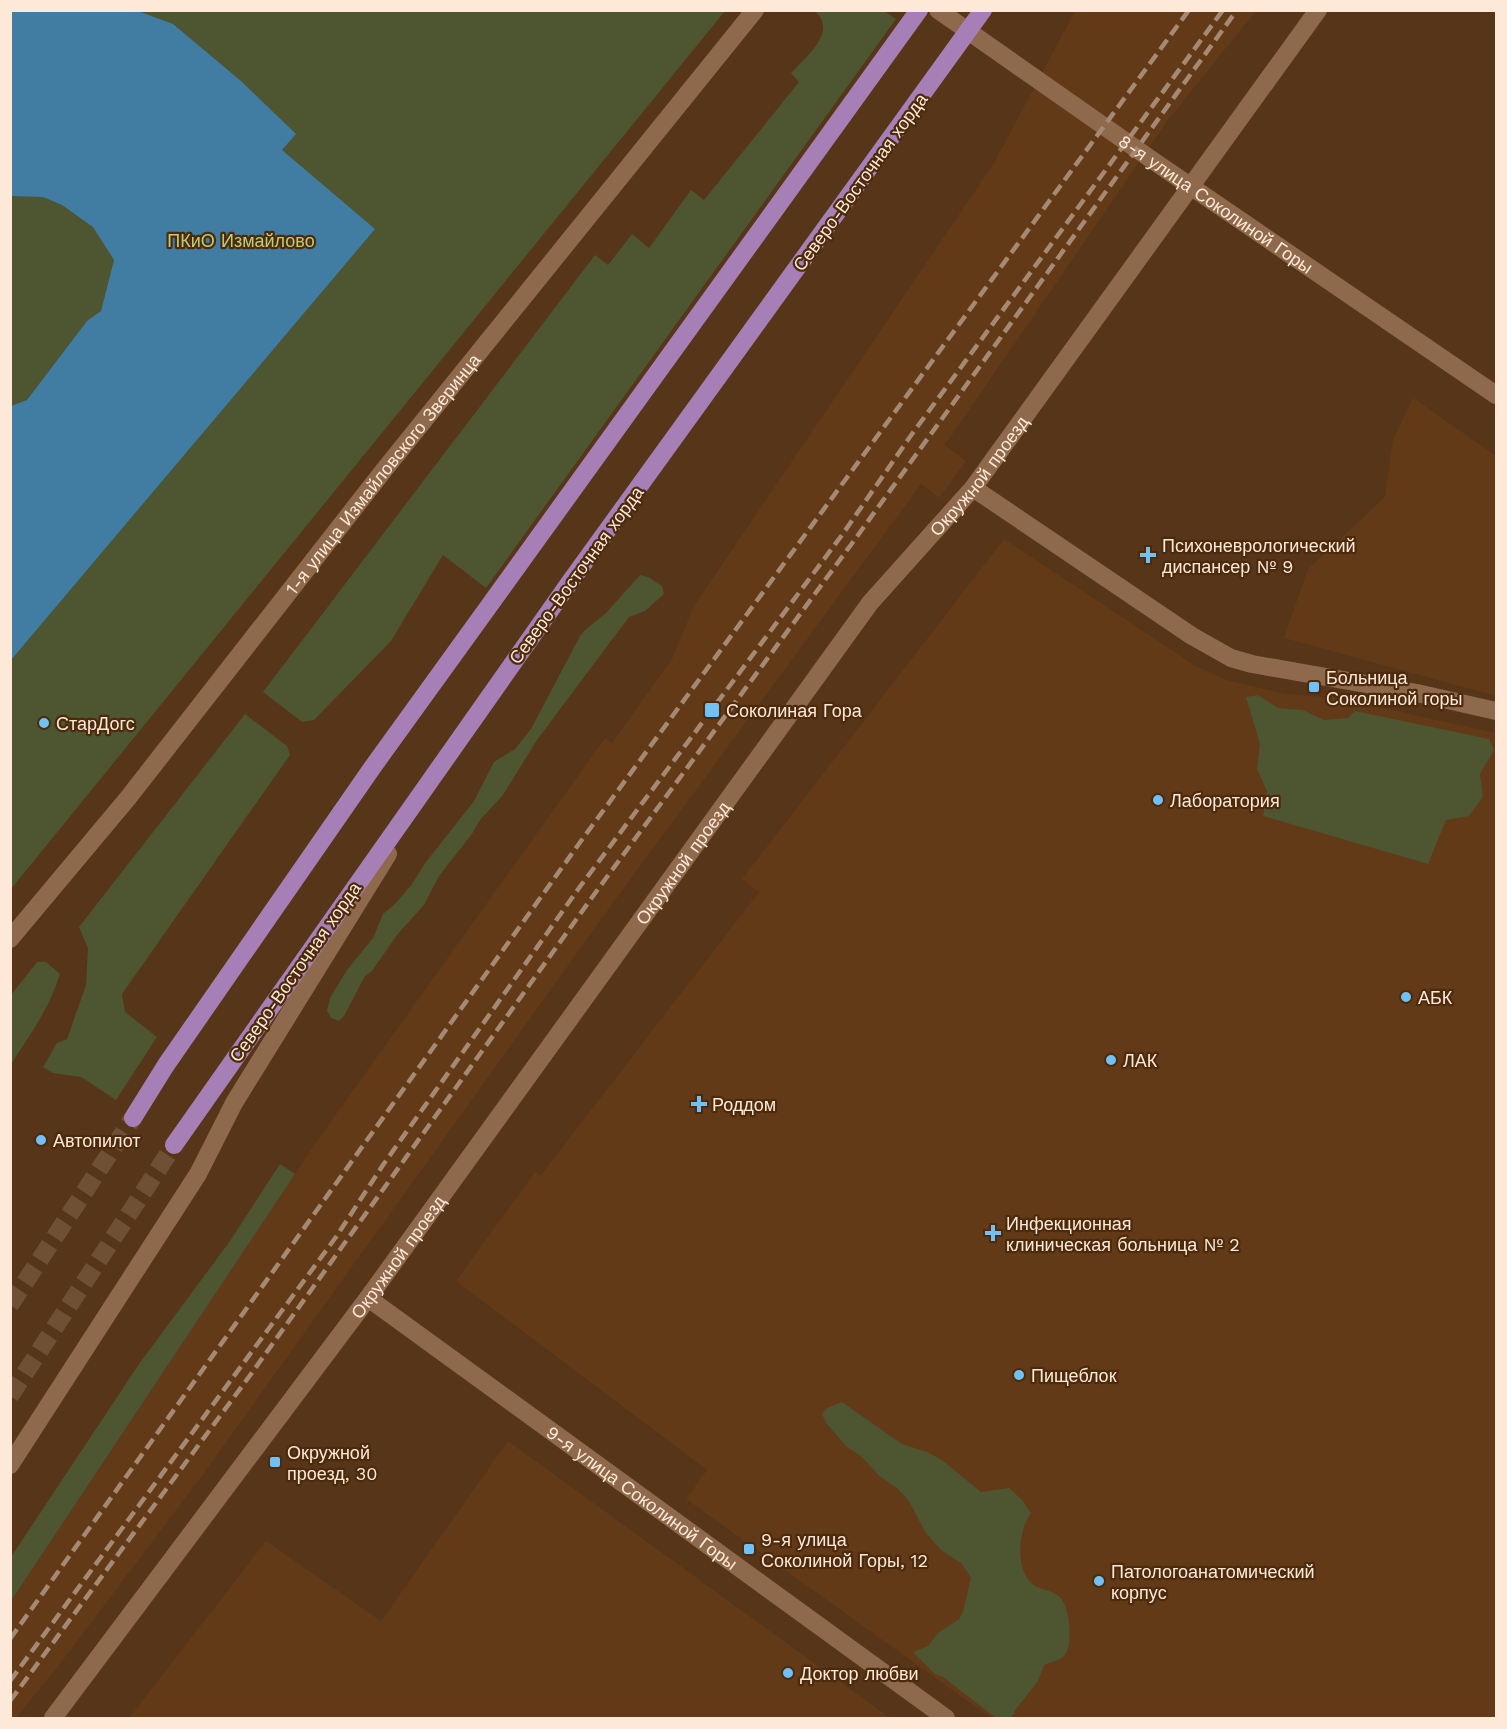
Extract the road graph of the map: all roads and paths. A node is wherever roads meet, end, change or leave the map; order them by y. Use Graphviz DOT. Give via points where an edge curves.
graph roads {
  1 [pos="755,10"];
  2 [pos="919,10"];
  3 [pos="938,10"];
  4 [pos="983,10"];
  5 [pos="1318,10"];
  6 [pos="1192,186"];
  7 [pos="1497,395"];
  8 [pos="973,488"];
  9 [pos="1497,711"];
  10 [pos="456,743"];
  11 [pos="10,939"];
  12 [pos="133,1118"];
  13 [pos="174,1145"];
  14 [pos="368,1298"];
  15 [pos="10,1465"];
  16 [pos="53,1719"];
  17 [pos="946,1719"];
  1 -- 11 [label="street, 1-я улица Измайловского Зверинца" via="384,470 128,798"];
  2 -- 12 [label="main road" via="372,768"];
  3 -- 6 [label="street, 8-я улица Соколиной Горы"];
  4 -- 10 [label="main road, Северо-Восточная хорда"];
  5 -- 6 [label="street, Окружной проезд"];
  6 -- 7 [label="street, 8-я улица Соколиной Горы"];
  6 -- 8 [label="street, Окружной проезд"];
  8 -- 9 [label="street" via="1192,636 1231,658"];
  8 -- 14 [label="street, Окружной проезд" via="870,603"];
  10 -- 13 [label="main road, Северо-Восточная хорда"];
  10 -- 15 [label="street" via="234,1103 198,1174"];
  14 -- 16 [label="street, Окружной проезд"];
  14 -- 17 [label="street, 9-я улица Соколиной Горы"];
}
